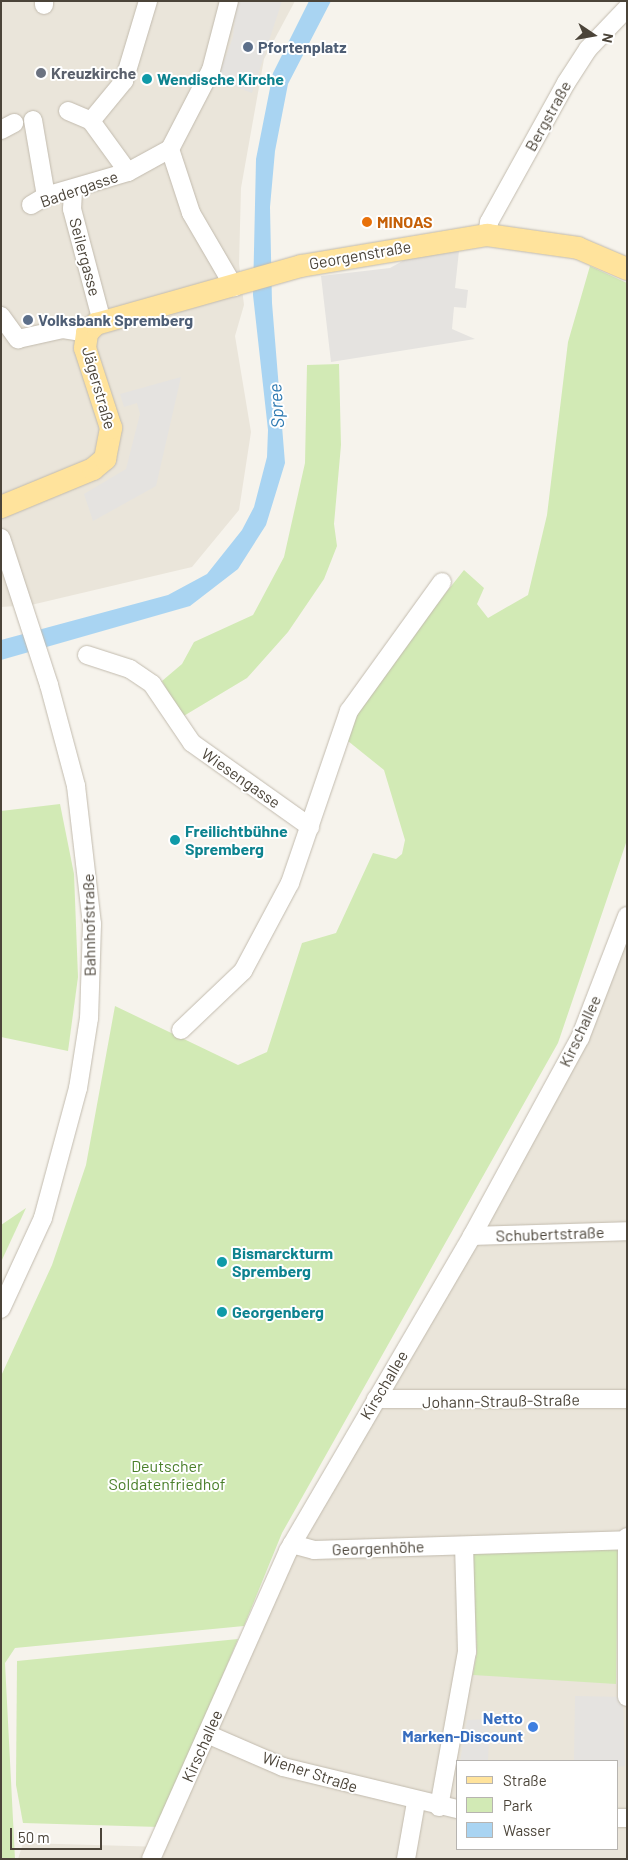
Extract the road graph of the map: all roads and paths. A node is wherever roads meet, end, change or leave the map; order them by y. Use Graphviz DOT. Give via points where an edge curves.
graph roads {
  1 [pos="148,1"];
  2 [pos="229,1"];
  3 [pos="627,8"];
  4 [pos="68,111"];
  5 [pos="32,120"];
  6 [pos="91,121"];
  7 [pos="170,149"];
  8 [pos="128,172"];
  9 [pos="73,191"];
  10 [pos="46,196"];
  11 [pos="31,206"];
  12 [pos="487,235"];
  13 [pos="627,270"];
  14 [pos="239,285"];
  15 [pos="1,316"];
  16 [pos="95,326"];
  17 [pos="1,507"];
  18 [pos="1,538"];
  19 [pos="442,582"];
  20 [pos="86,655"];
  21 [pos="310,827"];
  22 [pos="627,916"];
  23 [pos="181,1030"];
  24 [pos="627,1231"];
  25 [pos="472,1236"];
  26 [pos="1,1309"];
  27 [pos="376,1399"];
  28 [pos="627,1399"];
  29 [pos="626,1538"];
  30 [pos="292,1544"];
  31 [pos="464,1546"];
  32 [pos="626,1631"];
  33 [pos="627,1697"];
  34 [pos="207,1734"];
  35 [pos="416,1802"];
  36 [pos="439,1807"];
  37 [pos="456,1808"];
  38 [pos="151,1859"];
  39 [pos="406,1859"];
  1 -- 6 [label="street" via="124,82"];
  2 -- 7 [label="street" via="211,70"];
  3 -- 12 [label="street, Bergstraße" via="588,49 566,82 489,222"];
  4 -- 6 [label="street"];
  5 -- 10 [label="street"];
  6 -- 8 [label="street, Badergasse"];
  7 -- 8 [label="street, Badergasse"];
  7 -- 14 [label="street" via="191,214"];
  8 -- 9 [label="street, Badergasse"];
  9 -- 10 [label="street, Badergasse"];
  9 -- 16 [label="street, Seilergasse" via="72,210"];
  10 -- 11 [label="street, Badergasse"];
  12 -- 13 [label="main road, Georgenstraße" via="578,248"];
  12 -- 14 [label="main road, Georgenstraße" via="301,266"];
  14 -- 16 [label="main road, Georgenstraße"];
  15 -- 16 [label="street" via="18,339"];
  16 -- 17 [label="main road, Jägerstraße" via="85,348 111,428 105,460 83,474"];
  18 -- 26 [label="street, Bahnhofstraße" via="23,599 76,786 87,855 92,924 89,1018 78,1088 43,1218"];
  19 -- 21 [label="street" via="349,711"];
  20 -- 21 [label="street, Wiesengasse" via="130,669 152,684 192,743"];
  21 -- 23 [label="street" via="290,883 243,971"];
  22 -- 25 [label="street, Kirschallee" via="580,1038"];
  24 -- 25 [label="street, Schubertstraße"];
  25 -- 27 [label="street, Kirschallee"];
  27 -- 28 [label="street, Johann-Strauß-Straße"];
  27 -- 30 [label="street, Kirschallee"];
  29 -- 31 [label="street, Georgenhöhe"];
  29 -- 32 [label="street"];
  30 -- 31 [label="street, Georgenhöhe" via="314,1550"];
  30 -- 34 [label="street, Kirschallee"];
  31 -- 36 [label="street" via="467,1652"];
  32 -- 33 [label="street"];
  34 -- 35 [label="street, Wiener Straße" via="283,1767"];
  34 -- 38 [label="street, Kirschallee"];
  35 -- 36 [label="street, Wiener Straße"];
  35 -- 39 [label="street"];
  36 -- 37 [label="street, Wiener Straße"];
}
